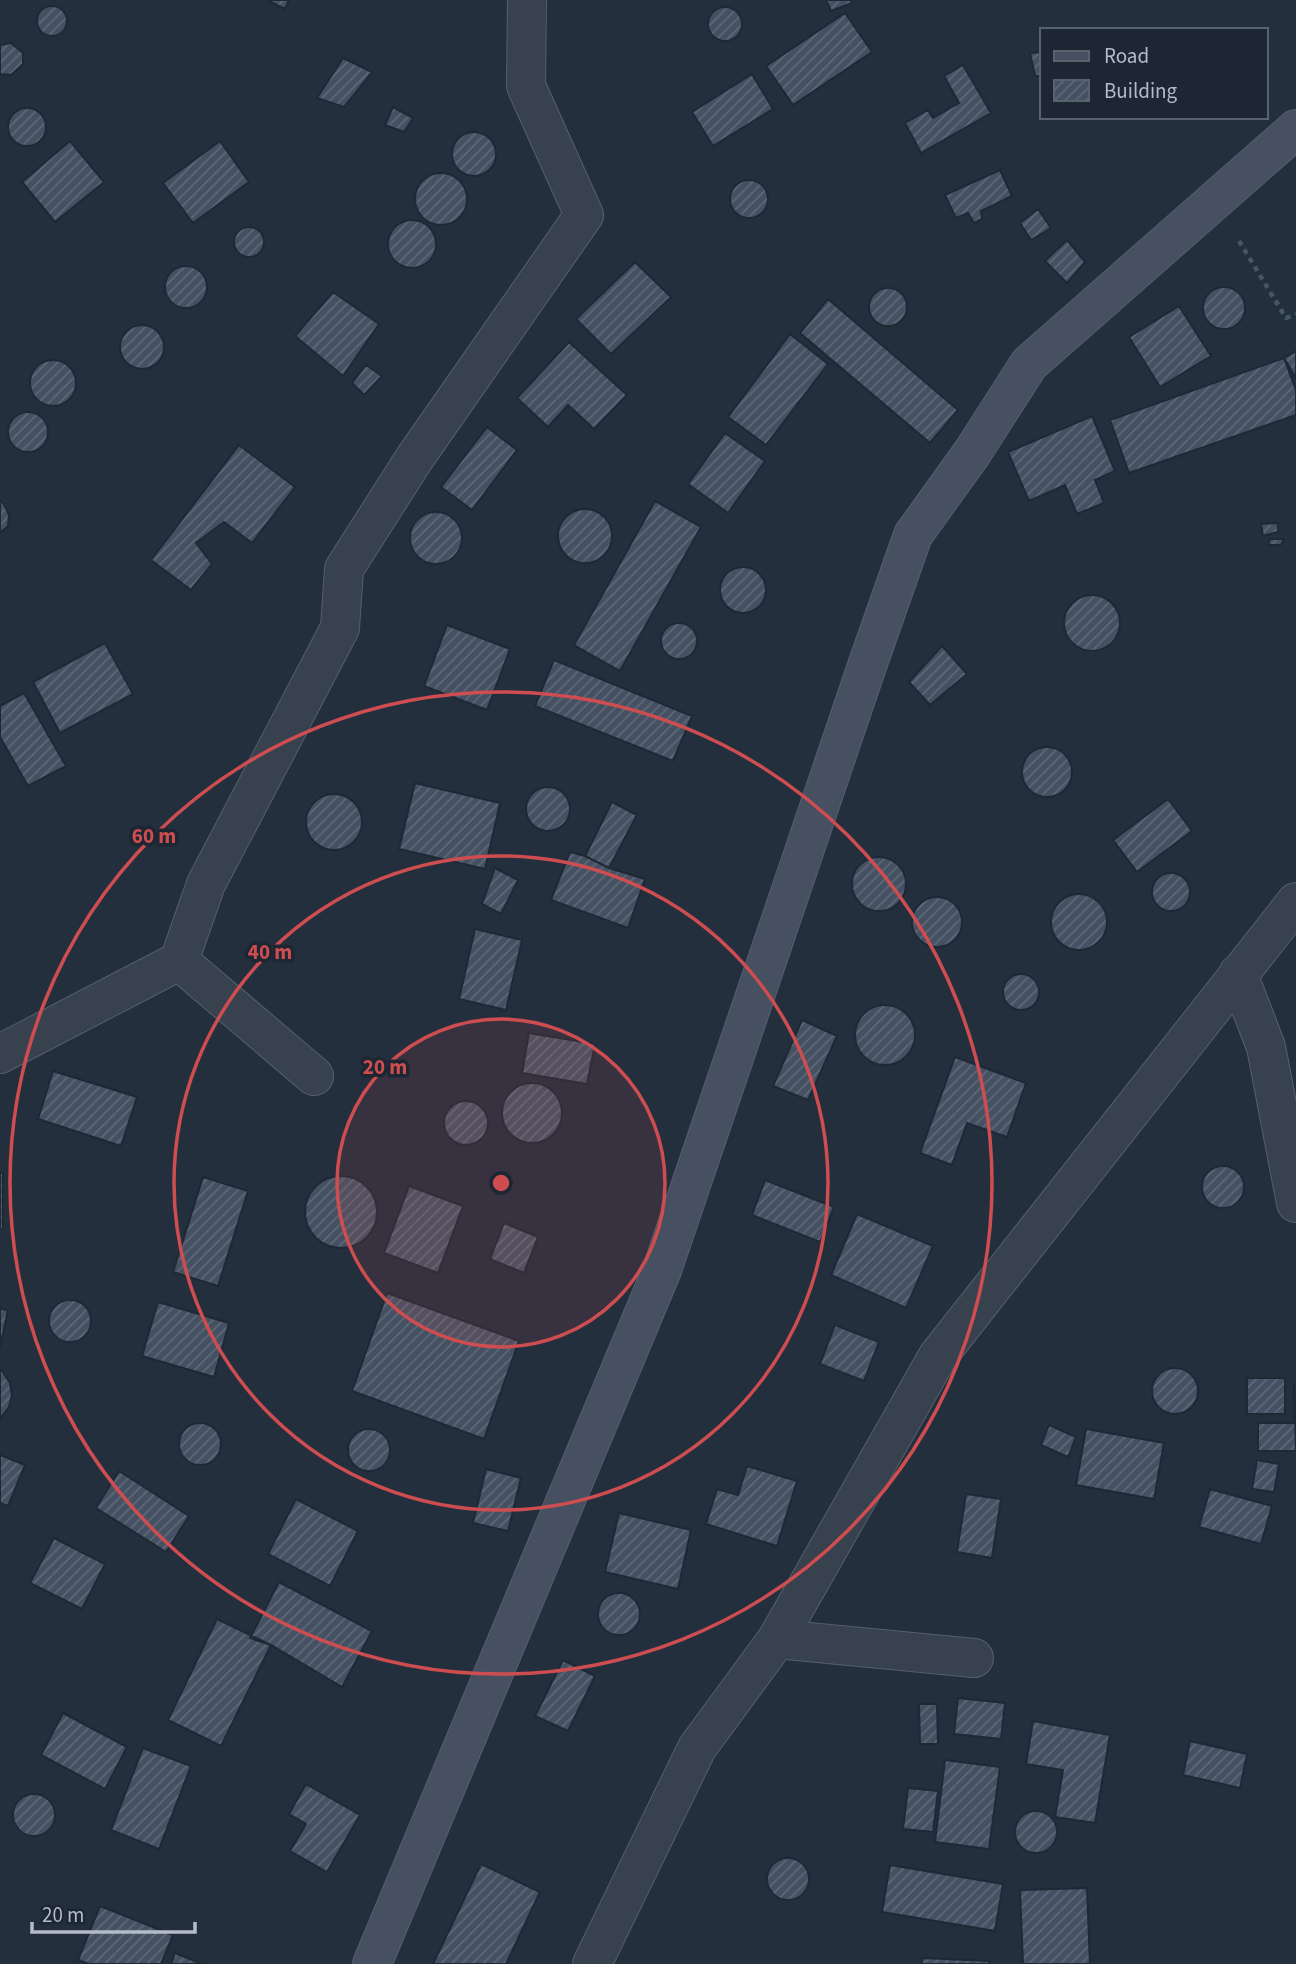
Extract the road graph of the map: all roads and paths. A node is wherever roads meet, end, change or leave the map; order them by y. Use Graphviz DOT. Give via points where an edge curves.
graph roads {
  1 [pos="527,0"];
  2 [pos="1296,129"];
  3 [pos="1211,204"];
  4 [pos="1296,314"];
  5 [pos="1296,902"];
  6 [pos="1296,944"];
  7 [pos="179,961"];
  8 [pos="1238,974"];
  9 [pos="0,1054"];
  10 [pos="314,1076"];
  11 [pos="1296,1203"];
  12 [pos="777,1639"];
  13 [pos="974,1658"];
  14 [pos="372,1964"];
  15 [pos="592,1964"];
  1 -- 7 [label="street" via="526,86 584,215 414,459 344,569 340,628 206,884"];
  2 -- 3 [label="street"];
  3 -- 4 [label="path" via="1247,251 1286,318"];
  3 -- 14 [label="street" via="1028,365 913,536 662,1270"];
  5 -- 8 [label="street"];
  6 -- 8 [label="street"];
  7 -- 9 [label="street"];
  7 -- 10 [label="street"];
  8 -- 11 [label="street" via="1266,1047"];
  8 -- 12 [label="street" via="938,1356"];
  12 -- 13 [label="street"];
  12 -- 15 [label="street" via="697,1748"];
}
